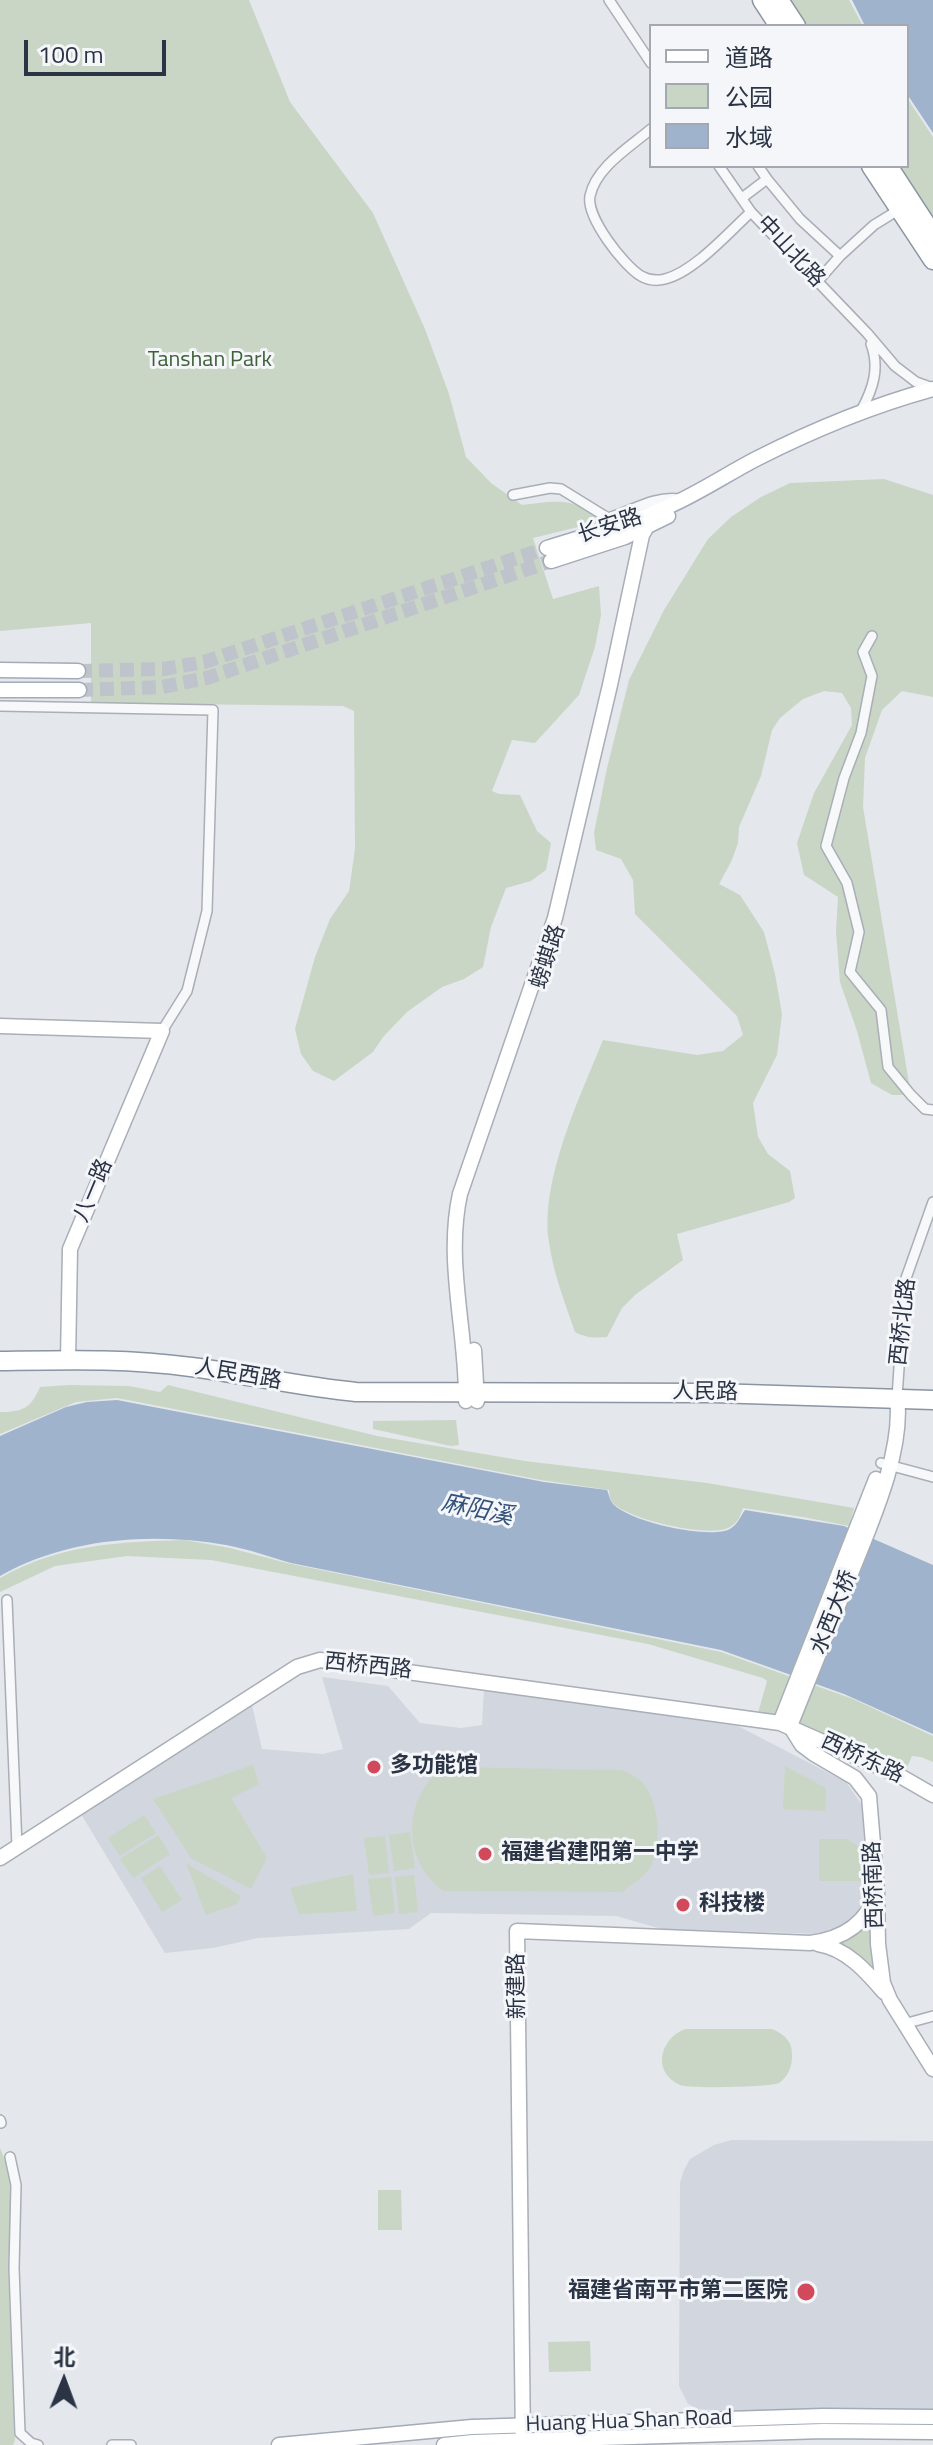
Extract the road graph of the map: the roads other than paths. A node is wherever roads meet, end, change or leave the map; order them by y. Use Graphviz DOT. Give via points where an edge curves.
graph roads {
  1 [pos="609,0"];
  2 [pos="762,0"];
  3 [pos="779,0"];
  4 [pos="778,24"];
  5 [pos="795,24"];
  6 [pos="649,60"];
  7 [pos="649,131"];
  8 [pos="720,168"];
  9 [pos="759,168"];
  10 [pos="872,168"];
  11 [pos="889,168"];
  12 [pos="767,179"];
  13 [pos="742,198"];
  14 [pos="900,209"];
  15 [pos="751,212"];
  16 [pos="933,235"];
  17 [pos="840,256"];
  18 [pos="933,260"];
  19 [pos="817,282"];
  20 [pos="867,333"];
  21 [pos="933,388"];
  22 [pos="933,397"];
  23 [pos="898,401"];
  24 [pos="861,411"];
  25 [pos="513,495"];
  26 [pos="674,507"];
  27 [pos="609,536"];
  28 [pos="639,546"];
  29 [pos="549,554"];
  30 [pos="872,636"];
  31 [pos="0,670"];
  32 [pos="78,671"];
  33 [pos="0,690"];
  34 [pos="79,690"];
  35 [pos="0,706"];
  36 [pos="0,1026"];
  37 [pos="162,1031"];
  38 [pos="933,1110"];
  39 [pos="933,1202"];
  40 [pos="68,1360"];
  41 [pos="0,1361"];
  42 [pos="0,1372"];
  43 [pos="471,1396"];
  44 [pos="933,1400"];
  45 [pos="896,1406"];
  46 [pos="933,1412"];
  47 [pos="885,1464"];
  48 [pos="933,1477"];
  49 [pos="7,1600"];
  50 [pos="5,1668"];
  51 [pos="787,1719"];
  52 [pos="933,1795"];
  53 [pos="17,1847"];
  54 [pos="0,1858"];
  55 [pos="877,1892"];
  56 [pos="810,1943"];
  57 [pos="890,2000"];
  58 [pos="933,2016"];
  59 [pos="904,2024"];
  60 [pos="933,2069"];
  61 [pos="10,2157"];
  62 [pos="933,2417"];
  63 [pos="933,2432"];
  64 [pos="523,2437"];
  65 [pos="38,2445"];
  66 [pos="112,2445"];
  67 [pos="131,2445"];
  68 [pos="279,2445"];
  69 [pos="444,2445"];
  1 -- 6 [label="street"];
  2 -- 4 [label="highway"];
  3 -- 5 [label="highway"];
  7 -- 15 [label="street" via="603,171 589,200 596,223 639,275 655,280 679,273"];
  8 -- 13 [label="street, 中山北路"];
  9 -- 12 [label="street"];
  10 -- 14 [label="highway"];
  11 -- 16 [label="highway"];
  12 -- 13 [label="street"];
  12 -- 17 [label="street"];
  13 -- 15 [label="street, 中山北路"];
  14 -- 17 [label="street"];
  14 -- 18 [label="highway"];
  15 -- 19 [label="street, 中山北路"];
  17 -- 19 [label="street"];
  19 -- 20 [label="street, 中山北路"];
  20 -- 21 [label="street, 中山北路" via="906,376"];
  20 -- 24 [label="street" via="876,369"];
  21 -- 23 [label="main road"];
  22 -- 23 [label="main road"];
  23 -- 24 [label="main road, 螃蜞路"];
  23 -- 26 [label="main road" via="788,448"];
  24 -- 26 [label="main road, 螃蜞路" via="786,445"];
  25 -- 26 [label="street" via="561,489 608,518 668,498"];
  26 -- 27 [label="main road, 长安路"];
  26 -- 28 [label="main road, 螃蜞路"];
  26 -- 28 [label="main road" via="651,521"];
  27 -- 28 [label="main road" via="618,529"];
  27 -- 28 [label="main road" via="633,553"];
  27 -- 29 [label="main road, 长安路"];
  28 -- 43 [label="main road, 螃蜞路" via="564,911 466,1203 462,1270 474,1350"];
  30 -- 38 [label="street" via="863,652 872,676 861,733 826,846 847,883 859,932 850,972 881,1010 888,1067 925,1109"];
  31 -- 32 [label="main road"];
  33 -- 34 [label="main road"];
  35 -- 37 [label="street" via="213,710 207,911 187,991"];
  36 -- 37 [label="main road"];
  37 -- 40 [label="main road, 八一路" via="70,1249"];
  39 -- 45 [label="street, 西桥北路" via="905,1281"];
  40 -- 41 [label="highway, 人民西路"];
  40 -- 43 [label="highway, 人民西路" via="192,1367 356,1392"];
  42 -- 43 [label="highway, 人民西路" via="119,1371 356,1401"];
  43 -- 45 [label="highway, 人民路" via="714,1393"];
  44 -- 45 [label="highway, 人民路"];
  45 -- 46 [label="highway, 人民路"];
  45 -- 47 [label="main road, 水西大桥"];
  47 -- 48 [label="street"];
  47 -- 51 [label="main road, 水西大桥"];
  49 -- 50 [label="street"];
  50 -- 53 [label="street"];
  51 -- 52 [label="main road, 西桥东路"];
  51 -- 53 [label="main road, 西桥西路" via="310,1662"];
  51 -- 55 [label="main road, 西桥南路" via="807,1750 866,1790 872,1805"];
  53 -- 54 [label="main road, 西桥西路"];
  55 -- 56 [label="main road, 新建路" via="853,1928 834,1939"];
  55 -- 57 [label="main road, 西桥南路" via="879,1965"];
  56 -- 57 [label="main road" via="852,1959"];
  56 -- 64 [label="main road, 新建路" via="517,1931"];
  57 -- 59 [label="main road, 西桥南路"];
  58 -- 59 [label="street"];
  59 -- 60 [label="main road, 西桥南路"];
  61 -- 65 [label="street" via="16,2185 20,2433"];
  62 -- 64 [label="main road, Huang Hua Shan Road" via="823,2416"];
  63 -- 64 [label="main road, Huang Hua Shan Road"];
  64 -- 68 [label="main road, Huang Hua Shan Road" via="472,2427"];
  64 -- 69 [label="main road, Huang Hua Shan Road"];
  66 -- 67 [label="street"];
}
